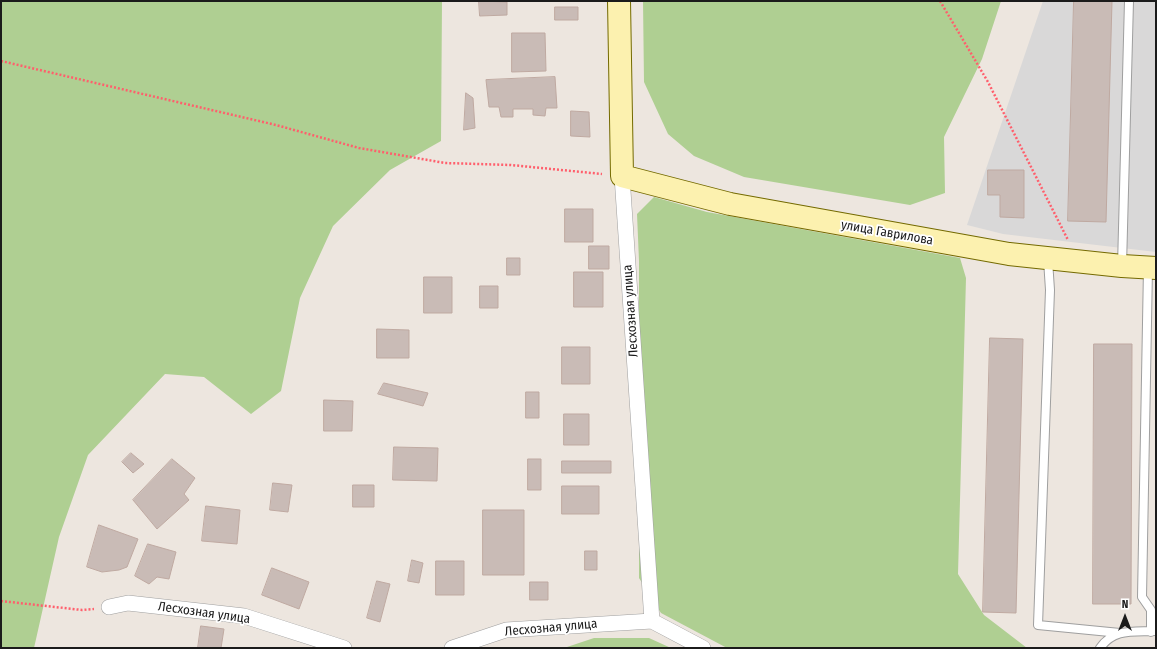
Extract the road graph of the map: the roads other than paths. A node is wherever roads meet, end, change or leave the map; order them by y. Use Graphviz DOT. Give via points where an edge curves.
graph roads {
  1 [pos="619,1"];
  2 [pos="1129,1"];
  3 [pos="622,176"];
  4 [pos="1048,259"];
  5 [pos="1122,266"];
  6 [pos="1152,268"];
  7 [pos="108,606"];
  8 [pos="652,621"];
  9 [pos="1154,631"];
  10 [pos="1120,633"];
  11 [pos="344,648"];
  12 [pos="452,648"];
  13 [pos="703,648"];
  14 [pos="1100,648"];
  1 -- 3 [label="street, Лесхозная улица"];
  2 -- 5 [label="lane"];
  3 -- 4 [label="street, улица Гаврилова" via="730,204"];
  3 -- 8 [label="street, Лесхозная улица"];
  4 -- 5 [label="street, улица Гаврилова"];
  4 -- 10 [label="lane" via="1050,290 1038,626"];
  5 -- 6 [label="street, улица Гаврилова"];
  6 -- 9 [label="lane" via="1142,598 1151,610"];
  7 -- 11 [label="street, Лесхозная улица" via="128,603 244,616"];
  8 -- 12 [label="street, Лесхозная улица" via="506,630"];
  8 -- 13 [label="street"];
  9 -- 10 [label="lane"];
  10 -- 14 [label="lane" via="1107,639"];
}
